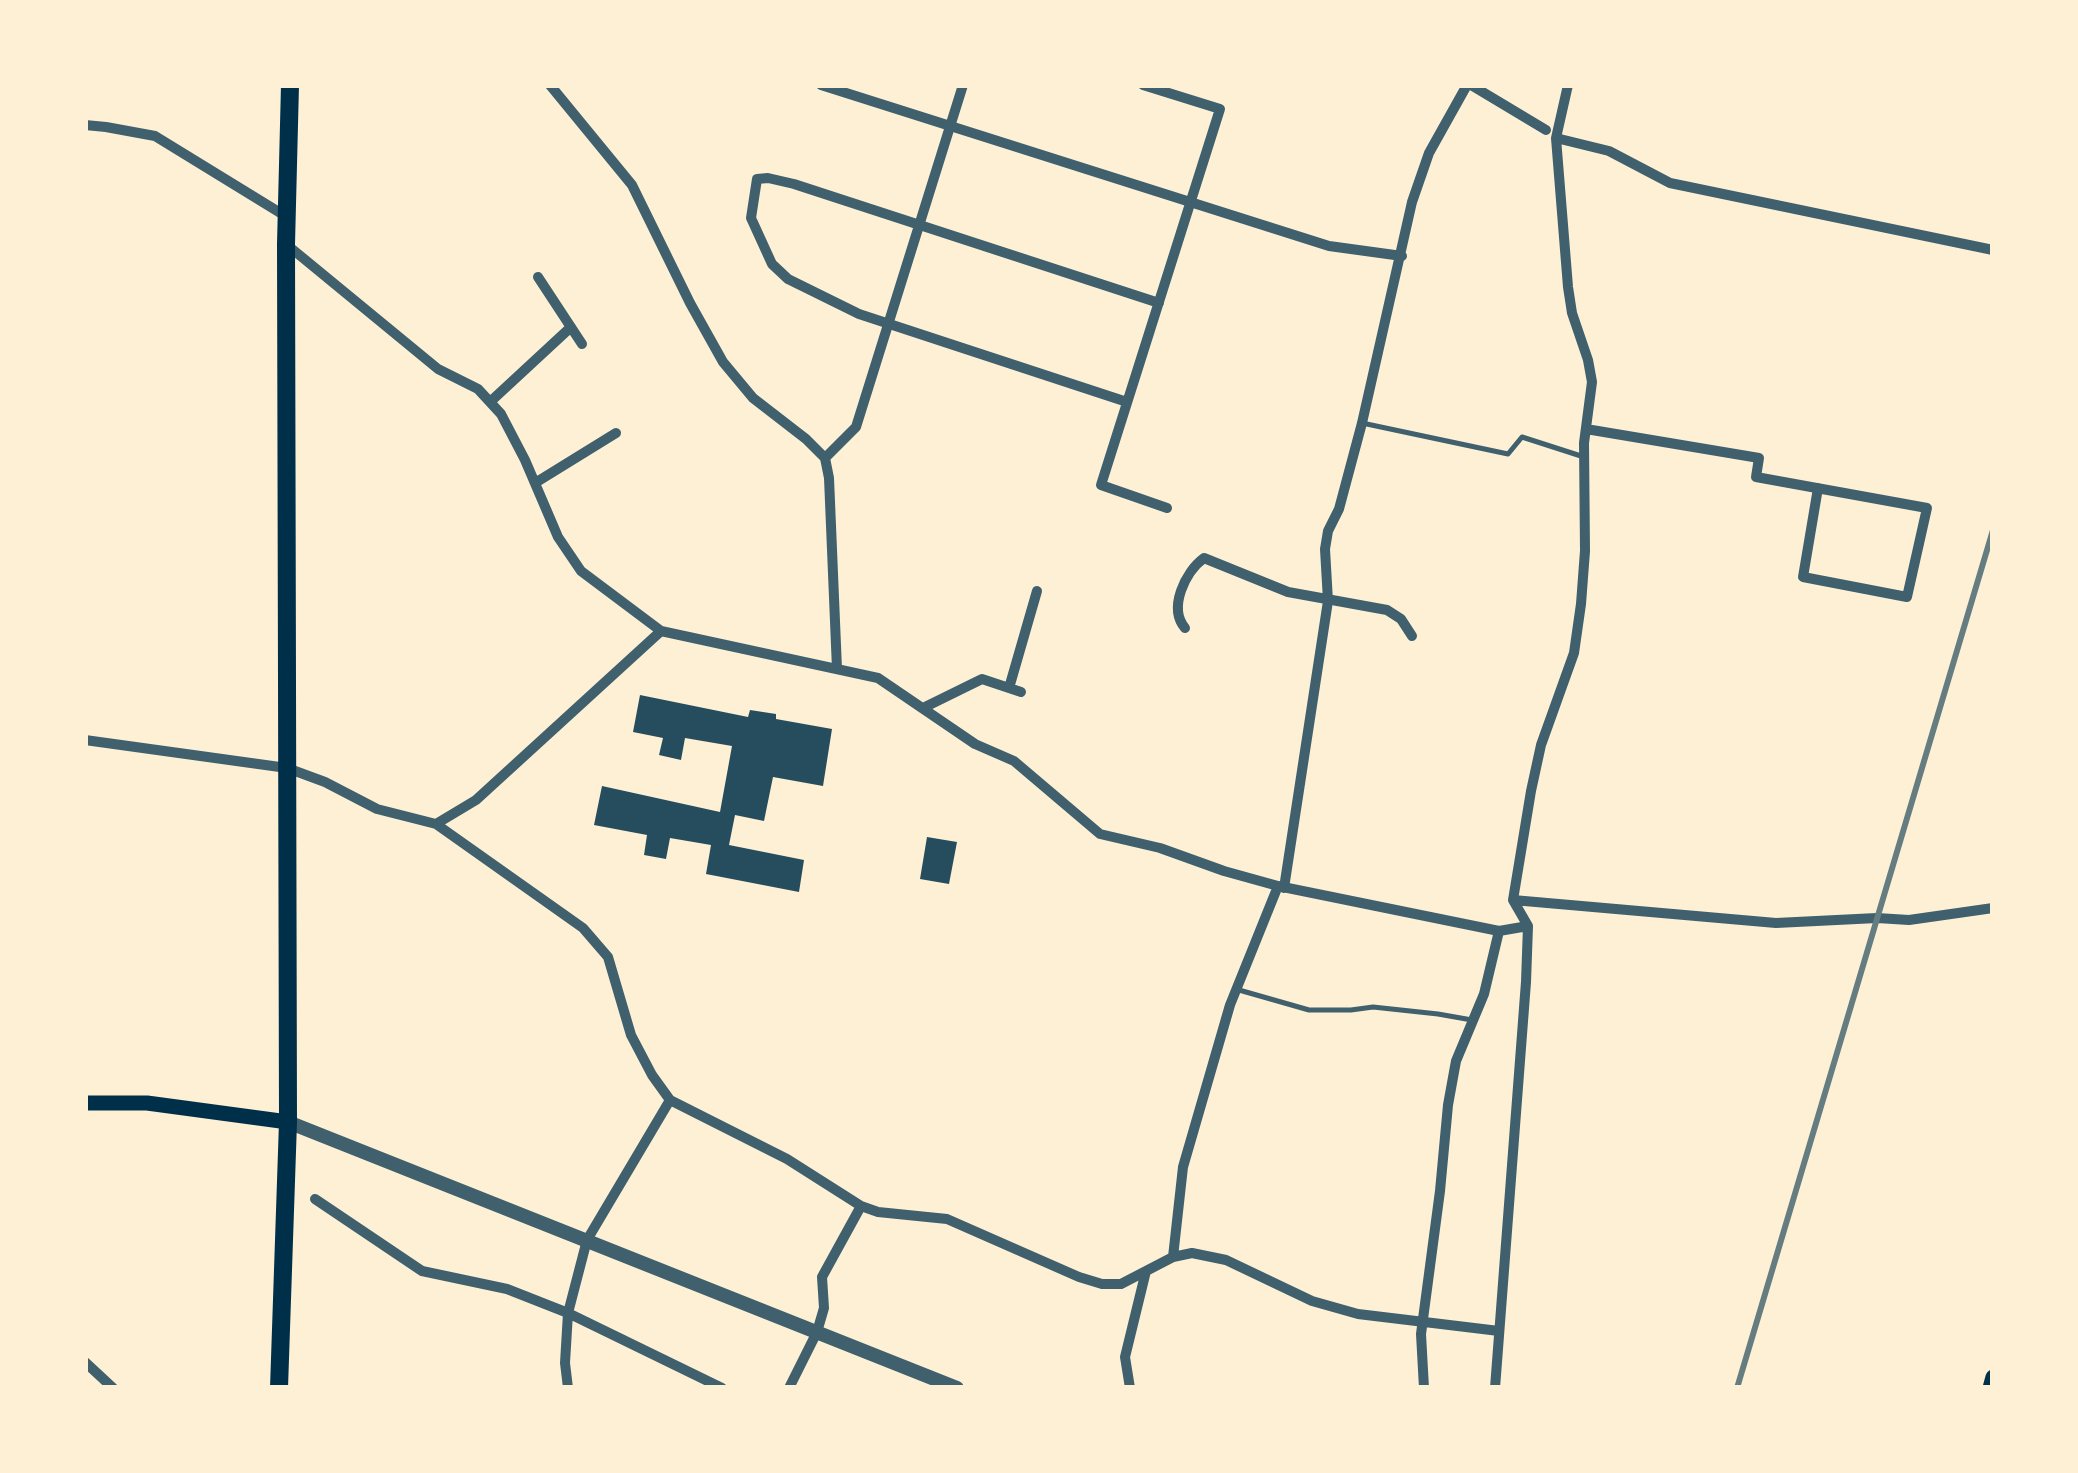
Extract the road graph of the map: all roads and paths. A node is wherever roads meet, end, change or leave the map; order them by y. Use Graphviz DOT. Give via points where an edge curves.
graph roads {
  1 [pos="290,85"];
  2 [pos="550,85"];
  3 [pos="821,85"];
  4 [pos="964,85"];
  5 [pos="1144,85"];
  6 [pos="1469,85"];
  7 [pos="1568,85"];
  8 [pos="85,125"];
  9 [pos="951,126"];
  10 [pos="1546,130"];
  11 [pos="1556,138"];
  12 [pos="1191,202"];
  13 [pos="287,217"];
  14 [pos="919,224"];
  15 [pos="286,244"];
  16 [pos="1993,250"];
  17 [pos="1402,256"];
  18 [pos="538,277"];
  19 [pos="1159,302"];
  20 [pos="887,323"];
  21 [pos="570,326"];
  22 [pos="582,344"];
  23 [pos="490,402"];
  24 [pos="1127,402"];
  25 [pos="1362,423"];
  26 [pos="1586,430"];
  27 [pos="616,434"];
  28 [pos="1584,456"];
  29 [pos="825,458"];
  30 [pos="535,483"];
  31 [pos="1818,488"];
  32 [pos="1166,508"];
  33 [pos="1037,591"];
  34 [pos="1328,600"];
  35 [pos="1185,628"];
  36 [pos="661,632"];
  37 [pos="1412,636"];
  38 [pos="837,669"];
  39 [pos="922,708"];
  40 [pos="85,740"];
  41 [pos="286,768"];
  42 [pos="436,824"];
  43 [pos="1280,887"];
  44 [pos="1513,900"];
  45 [pos="1993,908"];
  46 [pos="1528,926"];
  47 [pos="1499,931"];
  48 [pos="1236,989"];
  49 [pos="1472,1020"];
  50 [pos="670,1100"];
  51 [pos="85,1103"];
  52 [pos="288,1122"];
  53 [pos="315,1199"];
  54 [pos="861,1206"];
  55 [pos="587,1240"];
  56 [pos="1173,1257"];
  57 [pos="1146,1271"];
  58 [pos="568,1313"];
  59 [pos="1422,1323"];
  60 [pos="1499,1331"];
  61 [pos="817,1332"];
  62 [pos="85,1362"];
  63 [pos="1993,1377"];
  64 [pos="114,1388"];
  65 [pos="278,1388"];
  66 [pos="568,1388"];
  67 [pos="722,1388"];
  68 [pos="789,1388"];
  69 [pos="957,1388"];
  70 [pos="1130,1388"];
  71 [pos="1424,1388"];
  72 [pos="1495,1388"];
  73 [pos="1990,1388"];
  1 -- 13 [label="highway"];
  2 -- 29 [label="street" via="632,185 722,362 753,398"];
  3 -- 9 [label="street"];
  4 -- 9 [label="street"];
  5 -- 12 [label="street" via="1220,110"];
  6 -- 10 [label="street"];
  6 -- 17 [label="street" via="1429,153"];
  7 -- 11 [label="street"];
  8 -- 13 [label="street" via="154,136"];
  9 -- 12 [label="street"];
  9 -- 14 [label="street"];
  11 -- 16 [label="street" via="1609,150 1670,183"];
  11 -- 26 [label="street" via="1570,300 1592,382"];
  12 -- 17 [label="street" via="1329,246"];
  12 -- 19 [label="street"];
  13 -- 15 [label="highway"];
  14 -- 19 [label="street"];
  14 -- 20 [label="street"];
  14 -- 20 [label="street" via="794,184 757,180 752,218 772,264 788,279"];
  15 -- 23 [label="street" via="438,369"];
  15 -- 41 [label="highway"];
  17 -- 25 [label="street"];
  18 -- 21 [label="street"];
  19 -- 24 [label="street"];
  20 -- 24 [label="street"];
  20 -- 29 [label="street" via="856,427"];
  21 -- 22 [label="street"];
  21 -- 23 [label="street"];
  23 -- 30 [label="street"];
  24 -- 32 [label="street" via="1100,485"];
  25 -- 28 [label="lane" via="1508,454 1522,437"];
  25 -- 34 [label="street" via="1328,531"];
  26 -- 28 [label="street"];
  26 -- 31 [label="street" via="1759,458 1756,476"];
  27 -- 30 [label="street"];
  28 -- 44 [label="street" via="1582,604 1574,653 1541,746"];
  29 -- 38 [label="street"];
  30 -- 36 [label="street" via="580,571"];
  31 -- 31 [label="street" via="1803,577 1907,597 1926,508"];
  33 -- 39 [label="street" via="1015,690 982,678"];
  34 -- 35 [label="street" via="1288,592 1204,558 1193,566 1176,605"];
  34 -- 37 [label="street" via="1387,610"];
  34 -- 43 [label="street"];
  36 -- 38 [label="street"];
  36 -- 42 [label="street" via="476,800"];
  38 -- 39 [label="street" via="878,678"];
  39 -- 43 [label="street" via="1014,761 1100,834"];
  40 -- 41 [label="street"];
  41 -- 42 [label="street" via="377,809"];
  41 -- 52 [label="highway"];
  42 -- 50 [label="street" via="596,942 608,957 631,1036"];
  43 -- 47 [label="street"];
  43 -- 48 [label="street"];
  44 -- 45 [label="street" via="1776,923 1909,920"];
  44 -- 46 [label="street"];
  46 -- 47 [label="street"];
  46 -- 60 [label="street"];
  47 -- 49 [label="street"];
  48 -- 49 [label="lane" via="1310,1010 1373,1007"];
  48 -- 56 [label="street" via="1183,1167"];
  49 -- 59 [label="street" via="1448,1106"];
  50 -- 54 [label="street" via="787,1158"];
  50 -- 55 [label="street"];
  51 -- 52 [label="main road" via="147,1103"];
  52 -- 55 [label="street"];
  52 -- 65 [label="highway"];
  53 -- 58 [label="street" via="422,1271 507,1289"];
  54 -- 57 [label="street" via="946,1219 1102,1284 1121,1284"];
  54 -- 61 [label="street" via="822,1277"];
  55 -- 58 [label="street"];
  55 -- 61 [label="street"];
  56 -- 57 [label="street"];
  56 -- 59 [label="street" via="1192,1253 1226,1260 1312,1301"];
  57 -- 70 [label="street" via="1125,1357"];
  58 -- 66 [label="street"];
  58 -- 67 [label="street"];
  59 -- 60 [label="street"];
  59 -- 71 [label="street"];
  60 -- 72 [label="street"];
  61 -- 68 [label="street"];
  61 -- 69 [label="street"];
  62 -- 64 [label="street"];
  63 -- 73 [label="main road"];
}
